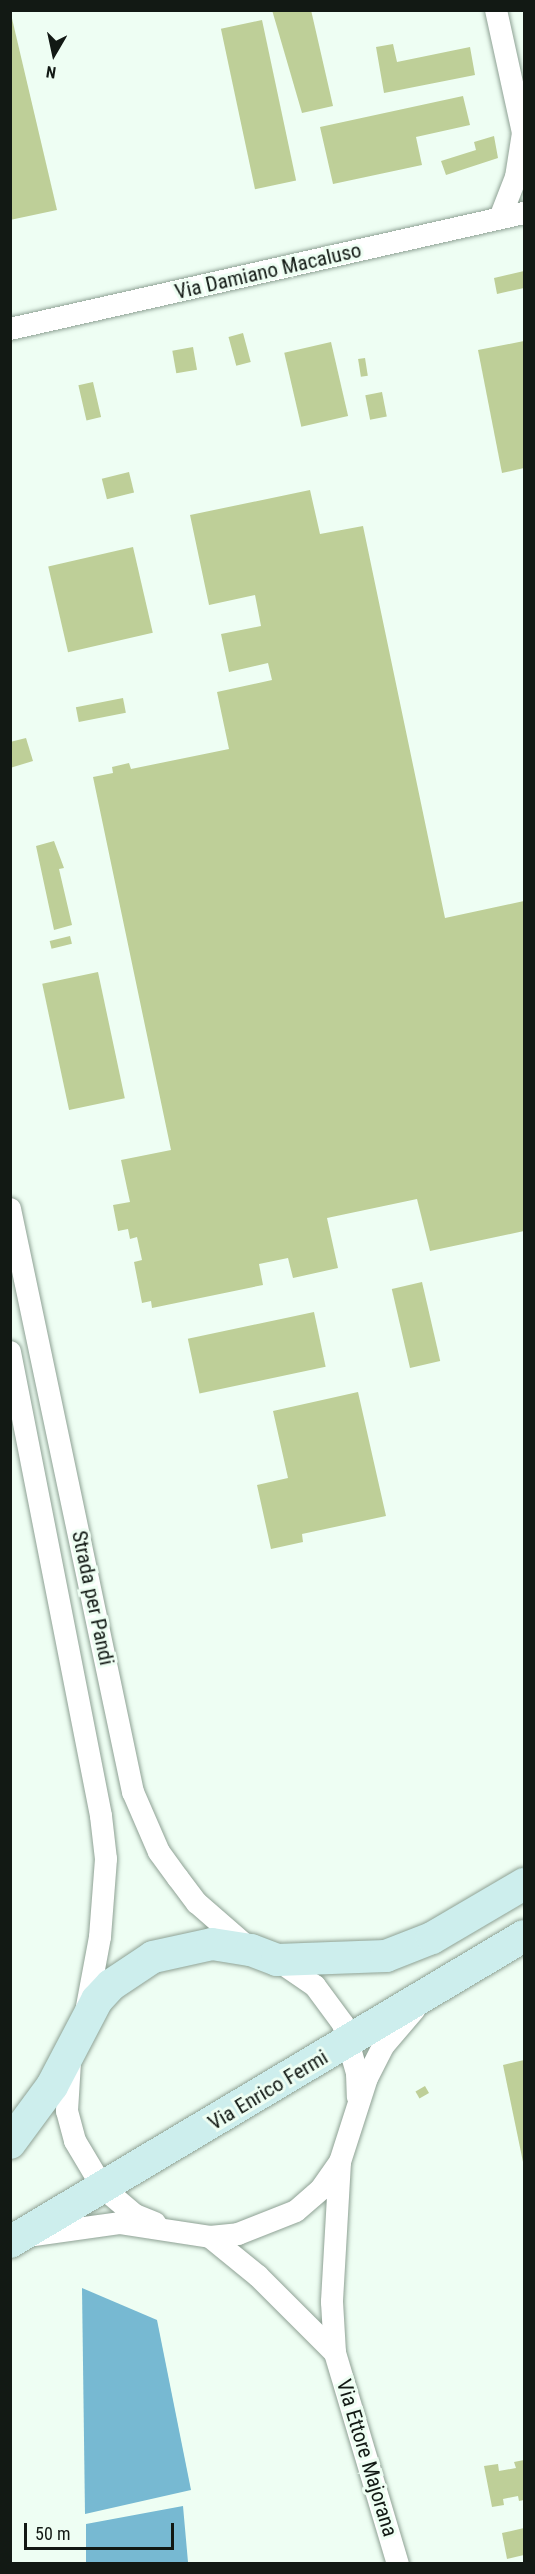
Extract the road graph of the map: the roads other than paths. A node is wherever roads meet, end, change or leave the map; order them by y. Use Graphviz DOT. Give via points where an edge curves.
graph roads {
  1 [pos="496,10"];
  2 [pos="524,134"];
  3 [pos="525,213"];
  4 [pos="500,218"];
  5 [pos="10,328"];
  6 [pos="10,1209"];
  7 [pos="10,1352"];
  8 [pos="525,1884"];
  9 [pos="525,1936"];
  10 [pos="264,1955"];
  11 [pos="437,1988"];
  12 [pos="78,2035"];
  13 [pos="350,2041"];
  14 [pos="358,2102"];
  15 [pos="10,2143"];
  16 [pos="340,2162"];
  17 [pos="103,2188"];
  18 [pos="171,2230"];
  19 [pos="210,2237"];
  20 [pos="13,2240"];
  21 [pos="335,2352"];
  22 [pos="399,2564"];
  1 -- 2 [label="street"];
  2 -- 4 [label="street" via="516,177"];
  3 -- 4 [label="street, Via Damiano Macaluso"];
  4 -- 5 [label="street, Via Damiano Macaluso"];
  6 -- 10 [label="street, Strada per Pandi" via="133,1792 159,1852 196,1903"];
  7 -- 12 [label="street, Strada per Pandi" via="99,1805 106,1859 100,1937"];
  8 -- 10 [label="street" via="456,1925 386,1956"];
  9 -- 11 [label="street, Via Enrico Fermi"];
  10 -- 12 [label="street" via="212,1944 153,1957 111,1984"];
  10 -- 13 [label="street, Strada per Pandi" via="315,1986 343,2024"];
  11 -- 13 [label="street, Via Enrico Fermi"];
  11 -- 14 [label="street" via="384,2045"];
  12 -- 15 [label="street" via="52,2086"];
  12 -- 17 [label="street, Strada per Pandi" via="66,2080 67,2111 75,2141"];
  13 -- 14 [label="street"];
  13 -- 17 [label="street, Via Enrico Fermi"];
  14 -- 16 [label="street" via="353,2133"];
  16 -- 19 [label="street" via="321,2189 296,2211 238,2234"];
  16 -- 21 [label="street, Via Ettore Majorana" via="332,2302"];
  17 -- 18 [label="street, Strada per Pandi" via="135,2215"];
  17 -- 20 [label="street, Via Enrico Fermi"];
  18 -- 19 [label="street"];
  18 -- 20 [label="street" via="93,2224"];
  19 -- 21 [label="street" via="258,2277"];
  21 -- 22 [label="street, Via Ettore Majorana"];
}
